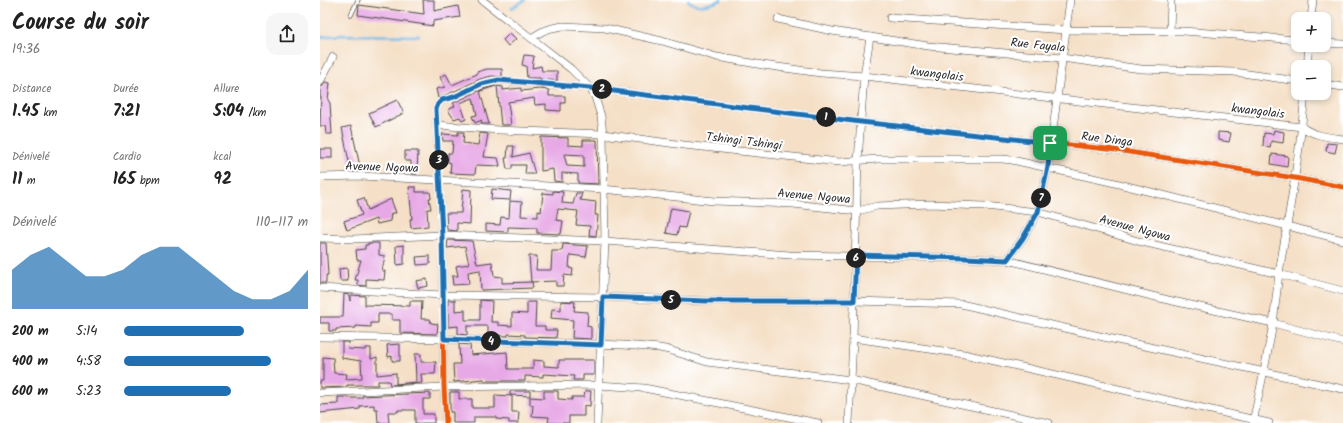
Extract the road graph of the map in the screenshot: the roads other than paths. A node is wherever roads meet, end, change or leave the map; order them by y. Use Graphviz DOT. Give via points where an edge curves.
graph roads {
  1 [pos="358,0"];
  2 [pos="482,0"];
  3 [pos="1070,0"];
  4 [pos="1171,0"];
  5 [pos="1313,0"];
  6 [pos="1312,12"];
  7 [pos="351,15"];
  8 [pos="890,18"];
  9 [pos="778,19"];
  10 [pos="1066,30"];
  11 [pos="1170,31"];
  12 [pos="870,37"];
  13 [pos="531,38"];
  14 [pos="1291,40"];
  15 [pos="1331,43"];
  16 [pos="1343,44"];
  17 [pos="333,57"];
  18 [pos="1062,58"];
  19 [pos="864,76"];
  20 [pos="1291,80"];
  21 [pos="320,82"];
  22 [pos="1331,85"];
  23 [pos="1343,87"];
  24 [pos="590,88"];
  25 [pos="1056,99"];
  26 [pos="1304,100"];
  27 [pos="861,122"];
  28 [pos="438,125"];
  29 [pos="1302,127"];
  30 [pos="603,134"];
  31 [pos="1343,139"];
  32 [pos="1050,143"];
  33 [pos="858,161"];
  34 [pos="1048,167"];
  35 [pos="320,177"];
  36 [pos="1295,178"];
  37 [pos="439,180"];
  38 [pos="1343,187"];
  39 [pos="603,189"];
  40 [pos="858,211"];
  41 [pos="1038,212"];
  42 [pos="1288,226"];
  43 [pos="442,235"];
  44 [pos="320,238"];
  45 [pos="1343,240"];
  46 [pos="605,241"];
  47 [pos="856,255"];
  48 [pos="1007,260"];
  49 [pos="1279,274"];
  50 [pos="320,288"];
  51 [pos="1343,291"];
  52 [pos="442,295"];
  53 [pos="603,297"];
  54 [pos="854,301"];
  55 [pos="1273,323"];
  56 [pos="320,337"];
  57 [pos="853,338"];
  58 [pos="444,339"];
  59 [pos="1343,342"];
  60 [pos="601,345"];
  61 [pos="1264,371"];
  62 [pos="851,380"];
  63 [pos="598,385"];
  64 [pos="444,387"];
  65 [pos="1343,389"];
  66 [pos="320,393"];
  67 [pos="1253,421"];
  68 [pos="446,423"];
  69 [pos="596,423"];
  70 [pos="818,423"];
  71 [pos="849,423"];
  72 [pos="1049,423"];
  73 [pos="1269,423"];
  1 -- 7 [label="lane"];
  2 -- 13 [label="street"];
  3 -- 10 [label="street"];
  4 -- 11 [label="street"];
  5 -- 6 [label="street"];
  8 -- 10 [label="street"];
  9 -- 12 [label="street, Rue Fayala"];
  10 -- 11 [label="street"];
  10 -- 18 [label="street"];
  11 -- 14 [label="street"];
  12 -- 18 [label="street, Rue Fayala" via="928,46"];
  12 -- 19 [label="street"];
  13 -- 19 [label="street, kwangolais" via="558,27 605,28 717,57 821,73"];
  13 -- 24 [label="street" via="571,69"];
  15 -- 16 [label="street"];
  17 -- 21 [label="street"];
  18 -- 20 [label="street, Rue Fayala" via="1141,68 1234,72"];
  18 -- 25 [label="street"];
  19 -- 25 [label="street, kwangolais"];
  19 -- 27 [label="street"];
  22 -- 23 [label="street"];
  24 -- 27 [label="street, Rue Dinga"];
  24 -- 28 [label="street, Rue Dinga" via="492,81 442,100 436,109"];
  24 -- 30 [label="street" via="599,108"];
  25 -- 29 [label="street, kwangolais"];
  25 -- 32 [label="street"];
  26 -- 29 [label="street"];
  27 -- 32 [label="street, Rue Dinga"];
  27 -- 33 [label="street"];
  28 -- 30 [label="street, Tshingi Tshingi"];
  28 -- 37 [label="street"];
  29 -- 31 [label="street, kwangolais" via="1308,132"];
  29 -- 36 [label="street"];
  30 -- 33 [label="street, Tshingi Tshingi" via="816,161"];
  30 -- 39 [label="street"];
  32 -- 34 [label="street"];
  32 -- 36 [label="street, Rue Dinga" via="1116,150"];
  33 -- 34 [label="street, Tshingi Tshingi" via="1002,159"];
  33 -- 40 [label="street"];
  34 -- 41 [label="street"];
  34 -- 42 [label="street, Tshingi Tshingi"];
  35 -- 37 [label="street, Avenue Ngowa" via="361,176"];
  36 -- 38 [label="street, Rue Dinga"];
  36 -- 42 [label="street"];
  37 -- 39 [label="street, Avenue Ngowa"];
  37 -- 43 [label="street"];
  39 -- 40 [label="street, Avenue Ngowa" via="714,201 793,204"];
  39 -- 46 [label="street"];
  40 -- 41 [label="street, Avenue Ngowa" via="877,206 930,204 985,206"];
  40 -- 47 [label="street"];
  41 -- 48 [label="street"];
  41 -- 49 [label="street, Avenue Ngowa" via="1138,241"];
  42 -- 45 [label="street, Tshingi Tshingi"];
  42 -- 49 [label="street"];
  43 -- 44 [label="street"];
  43 -- 46 [label="street"];
  43 -- 52 [label="street"];
  46 -- 47 [label="street" via="790,255"];
  46 -- 53 [label="street"];
  47 -- 48 [label="street"];
  47 -- 54 [label="street"];
  48 -- 55 [label="street"];
  49 -- 51 [label="street, Avenue Ngowa"];
  49 -- 55 [label="street"];
  50 -- 52 [label="street"];
  52 -- 53 [label="street"];
  52 -- 58 [label="street"];
  53 -- 54 [label="street" via="706,301"];
  53 -- 60 [label="street"];
  54 -- 57 [label="street"];
  54 -- 61 [label="street" via="968,305"];
  55 -- 59 [label="street"];
  55 -- 61 [label="street"];
  56 -- 58 [label="street"];
  57 -- 62 [label="street"];
  57 -- 67 [label="street" via="964,354"];
  58 -- 60 [label="street"];
  58 -- 64 [label="street"];
  60 -- 62 [label="street" via="660,348 707,362"];
  60 -- 63 [label="street"];
  61 -- 65 [label="street"];
  61 -- 67 [label="street"];
  62 -- 71 [label="street"];
  62 -- 72 [label="street"];
  63 -- 64 [label="street"];
  63 -- 69 [label="street"];
  63 -- 70 [label="street" via="654,389"];
  64 -- 66 [label="street"];
  64 -- 68 [label="street"];
  67 -- 73 [label="street"];
}
